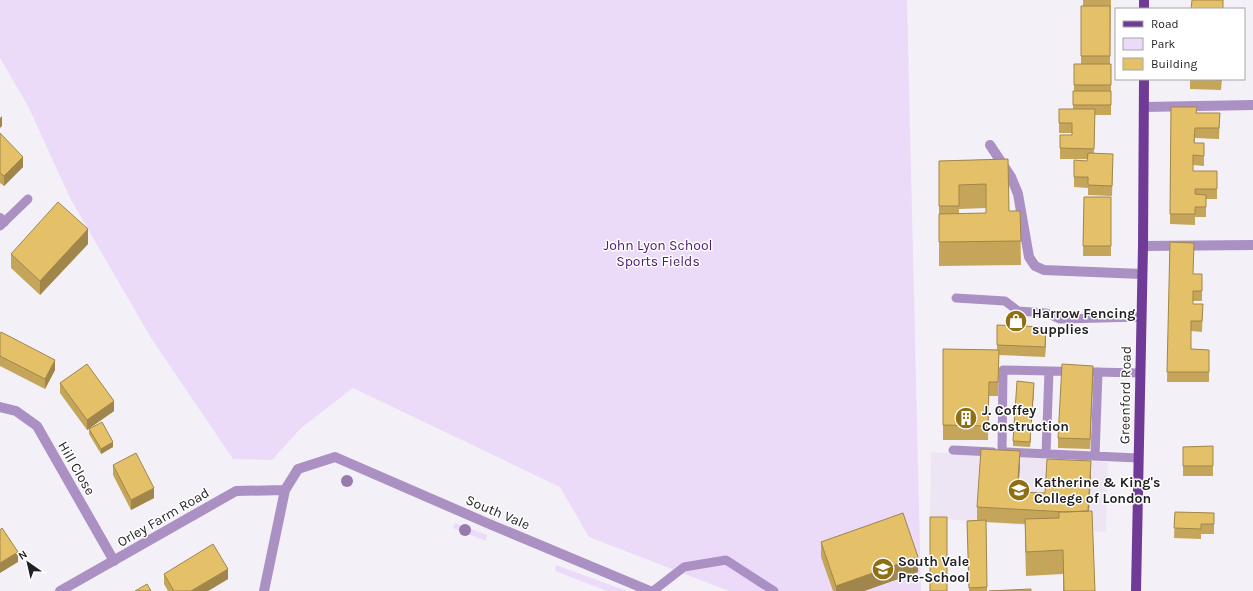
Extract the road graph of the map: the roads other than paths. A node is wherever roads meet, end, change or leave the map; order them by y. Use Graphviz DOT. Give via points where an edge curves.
graph roads {
  1 [pos="1144,80"];
  2 [pos="1253,105"];
  3 [pos="1144,107"];
  4 [pos="990,145"];
  5 [pos="28,199"];
  6 [pos="1,222"];
  7 [pos="1253,245"];
  8 [pos="1142,246"];
  9 [pos="1142,274"];
  10 [pos="956,298"];
  11 [pos="1141,317"];
  12 [pos="1049,371"];
  13 [pos="1098,372"];
  14 [pos="1140,373"];
  15 [pos="0,407"];
  16 [pos="953,450"];
  17 [pos="1002,452"];
  18 [pos="1046,454"];
  19 [pos="1095,456"];
  20 [pos="1138,458"];
  21 [pos="285,490"];
  22 [pos="114,561"];
  23 [pos="60,591"];
  24 [pos="264,591"];
  25 [pos="652,591"];
  26 [pos="774,591"];
  27 [pos="1136,591"];
  1 -- 3 [label="main road, Greenford Road"];
  2 -- 3 [label="street"];
  3 -- 8 [label="main road, Greenford Road"];
  4 -- 9 [label="street" via="1011,177 1018,194 1029,258 1035,266 1044,270"];
  5 -- 6 [label="lane"];
  7 -- 8 [label="street"];
  8 -- 9 [label="main road, Greenford Road"];
  9 -- 11 [label="main road, Greenford Road"];
  10 -- 11 [label="lane" via="1006,301 1018,311 1046,313 1060,319"];
  11 -- 14 [label="main road, Greenford Road"];
  12 -- 13 [label="lane"];
  12 -- 17 [label="lane" via="1003,370"];
  12 -- 18 [label="lane"];
  13 -- 14 [label="lane"];
  13 -- 19 [label="lane"];
  14 -- 20 [label="main road, Greenford Road"];
  15 -- 22 [label="street, Hill Close" via="16,411 37,426"];
  16 -- 17 [label="lane"];
  17 -- 18 [label="lane"];
  18 -- 19 [label="lane"];
  19 -- 20 [label="lane"];
  20 -- 27 [label="main road, Greenford Road"];
  21 -- 22 [label="street, Orley Farm Road" via="236,491"];
  21 -- 24 [label="street"];
  21 -- 25 [label="street, South Vale" via="298,469 335,457"];
  22 -- 23 [label="street, Orley Farm Road"];
  25 -- 26 [label="lane" via="684,567 726,560"];
}
